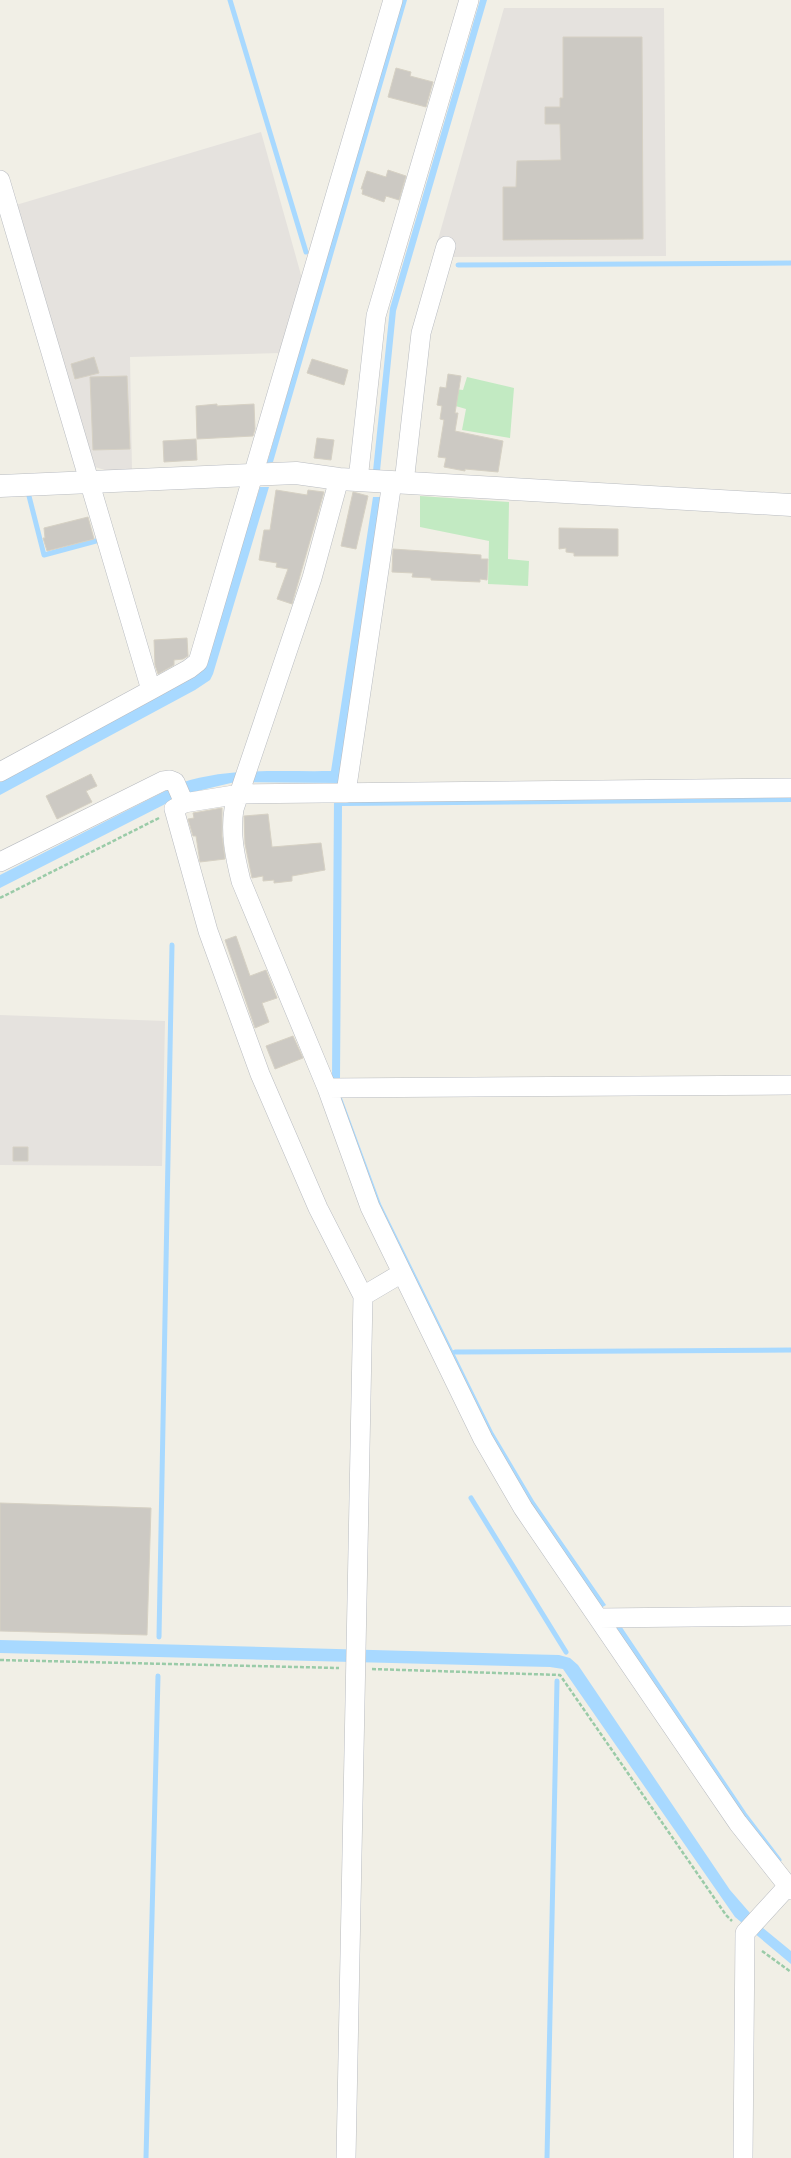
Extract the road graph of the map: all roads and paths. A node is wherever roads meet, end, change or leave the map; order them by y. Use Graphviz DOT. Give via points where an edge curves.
graph roads {
  1 [pos="393,0"];
  2 [pos="469,0"];
  3 [pos="0,180"];
  4 [pos="446,246"];
  5 [pos="254,476"];
  6 [pos="348,480"];
  7 [pos="398,482"];
  8 [pos="90,483"];
  9 [pos="0,486"];
  10 [pos="791,505"];
  11 [pos="151,690"];
  12 [pos="0,772"];
  13 [pos="791,788"];
  14 [pos="241,791"];
  15 [pos="346,792"];
  16 [pos="180,804"];
  17 [pos="0,862"];
  18 [pos="0,898"];
  19 [pos="791,1085"];
  20 [pos="327,1088"];
  21 [pos="402,1273"];
  22 [pos="363,1296"];
  23 [pos="791,1616"];
  24 [pos="599,1618"];
  25 [pos="0,1660"];
  26 [pos="355,1660"];
  27 [pos="789,1888"];
  28 [pos="750,1928"];
  29 [pos="791,1972"];
  30 [pos="346,2158"];
  31 [pos="742,2158"];
  1 -- 5 [label="street"];
  2 -- 6 [label="street" via="376,316"];
  3 -- 8 [label="street"];
  4 -- 7 [label="street" via="421,333"];
  5 -- 6 [label="street" via="296,473"];
  5 -- 8 [label="street"];
  5 -- 11 [label="street" via="198,662"];
  6 -- 7 [label="street"];
  6 -- 14 [label="street" via="312,578"];
  7 -- 10 [label="street"];
  7 -- 15 [label="street"];
  8 -- 9 [label="street"];
  8 -- 11 [label="street"];
  11 -- 12 [label="street"];
  13 -- 15 [label="street"];
  14 -- 15 [label="street"];
  14 -- 16 [label="street"];
  14 -- 20 [label="street" via="231,824 241,881"];
  16 -- 17 [label="street" via="175,782 163,781"];
  16 -- 18 [label="path"];
  16 -- 22 [label="street" via="208,931 260,1074 318,1208"];
  19 -- 20 [label="street"];
  20 -- 21 [label="street" via="370,1207"];
  21 -- 22 [label="street"];
  21 -- 24 [label="street" via="482,1439 523,1508"];
  22 -- 26 [label="street"];
  23 -- 24 [label="street"];
  24 -- 27 [label="street" via="738,1823"];
  25 -- 26 [label="path"];
  26 -- 28 [label="path" via="560,1674 726,1915"];
  26 -- 30 [label="street"];
  27 -- 28 [label="street"];
  28 -- 29 [label="path" via="757,1947"];
  28 -- 31 [label="street"];
}
